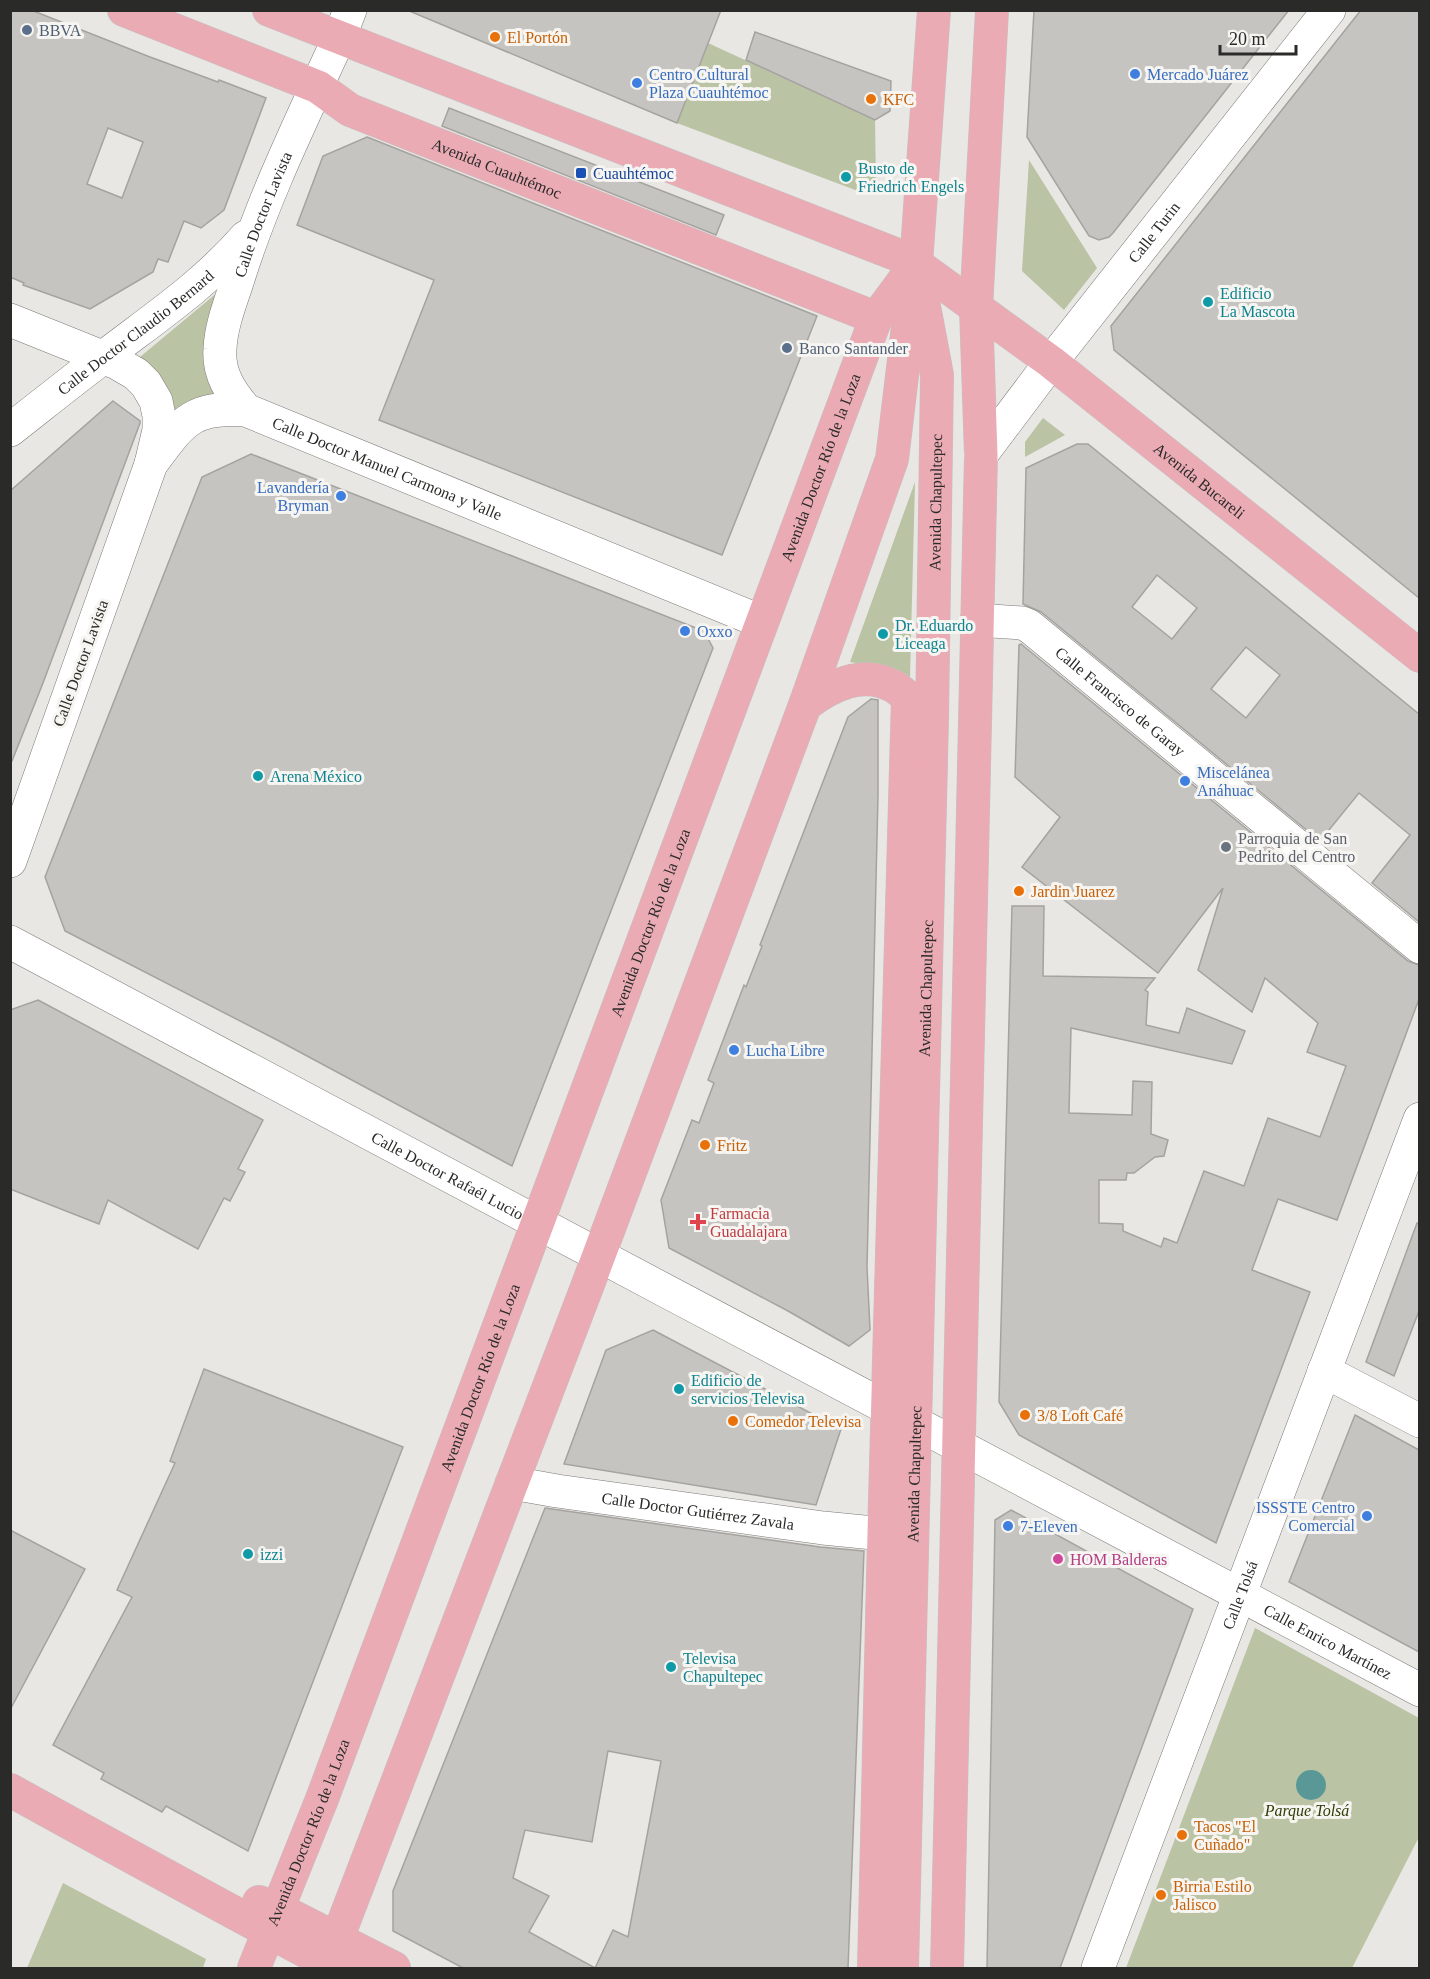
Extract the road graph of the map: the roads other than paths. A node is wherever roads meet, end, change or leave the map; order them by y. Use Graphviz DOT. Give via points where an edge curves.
graph roads {
  1 [pos="124,10"];
  2 [pos="269,10"];
  3 [pos="934,10"];
  4 [pos="992,10"];
  5 [pos="1329,10"];
  6 [pos="344,24"];
  7 [pos="318,87"];
  8 [pos="254,230"];
  9 [pos="916,264"];
  10 [pos="976,309"];
  11 [pos="876,318"];
  12 [pos="10,320"];
  13 [pos="104,357"];
  14 [pos="1051,362"];
  15 [pos="246,410"];
  16 [pos="10,430"];
  17 [pos="981,455"];
  18 [pos="151,464"];
  19 [pos="977,620"];
  20 [pos="762,622"];
  21 [pos="1419,656"];
  22 [pos="805,705"];
  23 [pos="920,708"];
  24 [pos="10,861"];
  25 [pos="10,942"];
  26 [pos="1419,947"];
  27 [pos="1419,1119"];
  28 [pos="537,1223"];
  29 [pos="598,1255"];
  30 [pos="1324,1371"];
  31 [pos="902,1414"];
  32 [pos="1419,1421"];
  33 [pos="959,1445"];
  34 [pos="512,1483"];
  35 [pos="884,1534"];
  36 [pos="1239,1595"];
  37 [pos="1419,1690"];
  38 [pos="10,1790"];
  39 [pos="273,1921"];
  40 [pos="332,1960"];
  41 [pos="254,1968"];
  42 [pos="394,1968"];
  43 [pos="874,1968"];
  44 [pos="902,1968"];
  45 [pos="947,1968"];
  46 [pos="1098,1968"];
  1 -- 7 [label="main road, Avenida Cuauhtémoc"];
  2 -- 6 [label="main road"];
  3 -- 9 [label="main road, Avenida Chapultepec"];
  4 -- 10 [label="main road"];
  5 -- 14 [label="street, Calle Turin"];
  6 -- 7 [label="street, Calle Doctor Lavista"];
  6 -- 9 [label="main road"];
  7 -- 8 [label="street, Calle Doctor Lavista"];
  7 -- 11 [label="main road, Avenida Cuauhtémoc" via="350,110"];
  8 -- 13 [label="street, Calle Doctor Claudio Bernard" via="185,297"];
  8 -- 15 [label="street, Calle Doctor Lavista" via="219,351 230,392"];
  9 -- 10 [label="main road"];
  9 -- 11 [label="main road, Avenida Doctor Río de la Loza"];
  9 -- 22 [label="main road" via="892,459"];
  9 -- 23 [label="main road, Avenida Chapultepec" via="937,375"];
  10 -- 14 [label="main road, Avenida Bucareli"];
  10 -- 17 [label="main road"];
  11 -- 20 [label="main road, Avenida Doctor Río de la Loza"];
  12 -- 13 [label="street"];
  13 -- 16 [label="street, Calle Doctor Claudio Bernard"];
  13 -- 18 [label="street" via="136,374 152,392 159,430"];
  14 -- 17 [label="street, Calle Turin"];
  14 -- 21 [label="main road, Avenida Bucareli"];
  15 -- 18 [label="street, Calle Doctor Manuel Carmona y Valle" via="213,410 195,415 183,423"];
  15 -- 20 [label="street, Calle Doctor Manuel Carmona y Valle"];
  17 -- 19 [label="main road"];
  18 -- 24 [label="street, Calle Doctor Lavista"];
  19 -- 26 [label="street, Calle Francisco de Garay" via="1029,626"];
  19 -- 33 [label="main road"];
  20 -- 28 [label="main road, Avenida Doctor Río de la Loza"];
  22 -- 23 [label="main road" via="843,682 864,678 896,688"];
  22 -- 29 [label="main road"];
  23 -- 31 [label="main road, Avenida Chapultepec"];
  25 -- 28 [label="street, Calle Doctor Rafaél Lucio"];
  27 -- 30 [label="street, Calle Tolsá"];
  28 -- 29 [label="street, Calle Doctor Rafaél Lucio"];
  28 -- 39 [label="main road, Avenida Doctor Río de la Loza"];
  29 -- 31 [label="street, Calle Doctor Rafaél Lucio"];
  29 -- 34 [label="main road"];
  30 -- 32 [label="street"];
  30 -- 36 [label="street, Calle Tolsá"];
  31 -- 33 [label="street, Calle Enrico Martínez"];
  31 -- 35 [label="main road, Avenida Chapultepec"];
  31 -- 44 [label="main road, Avenida Chapultepec"];
  33 -- 36 [label="street, Calle Enrico Martínez"];
  33 -- 45 [label="main road"];
  34 -- 35 [label="street, Calle Doctor Gutiérrez Zavala"];
  34 -- 40 [label="main road"];
  35 -- 43 [label="main road, Avenida Chapultepec"];
  36 -- 37 [label="street, Calle Enrico Martínez"];
  36 -- 46 [label="street, Calle Tolsá"];
  38 -- 39 [label="main road" via="133,1856"];
  39 -- 40 [label="main road"];
  39 -- 41 [label="main road, Avenida Doctor Río de la Loza"];
  40 -- 42 [label="main road"];
}
